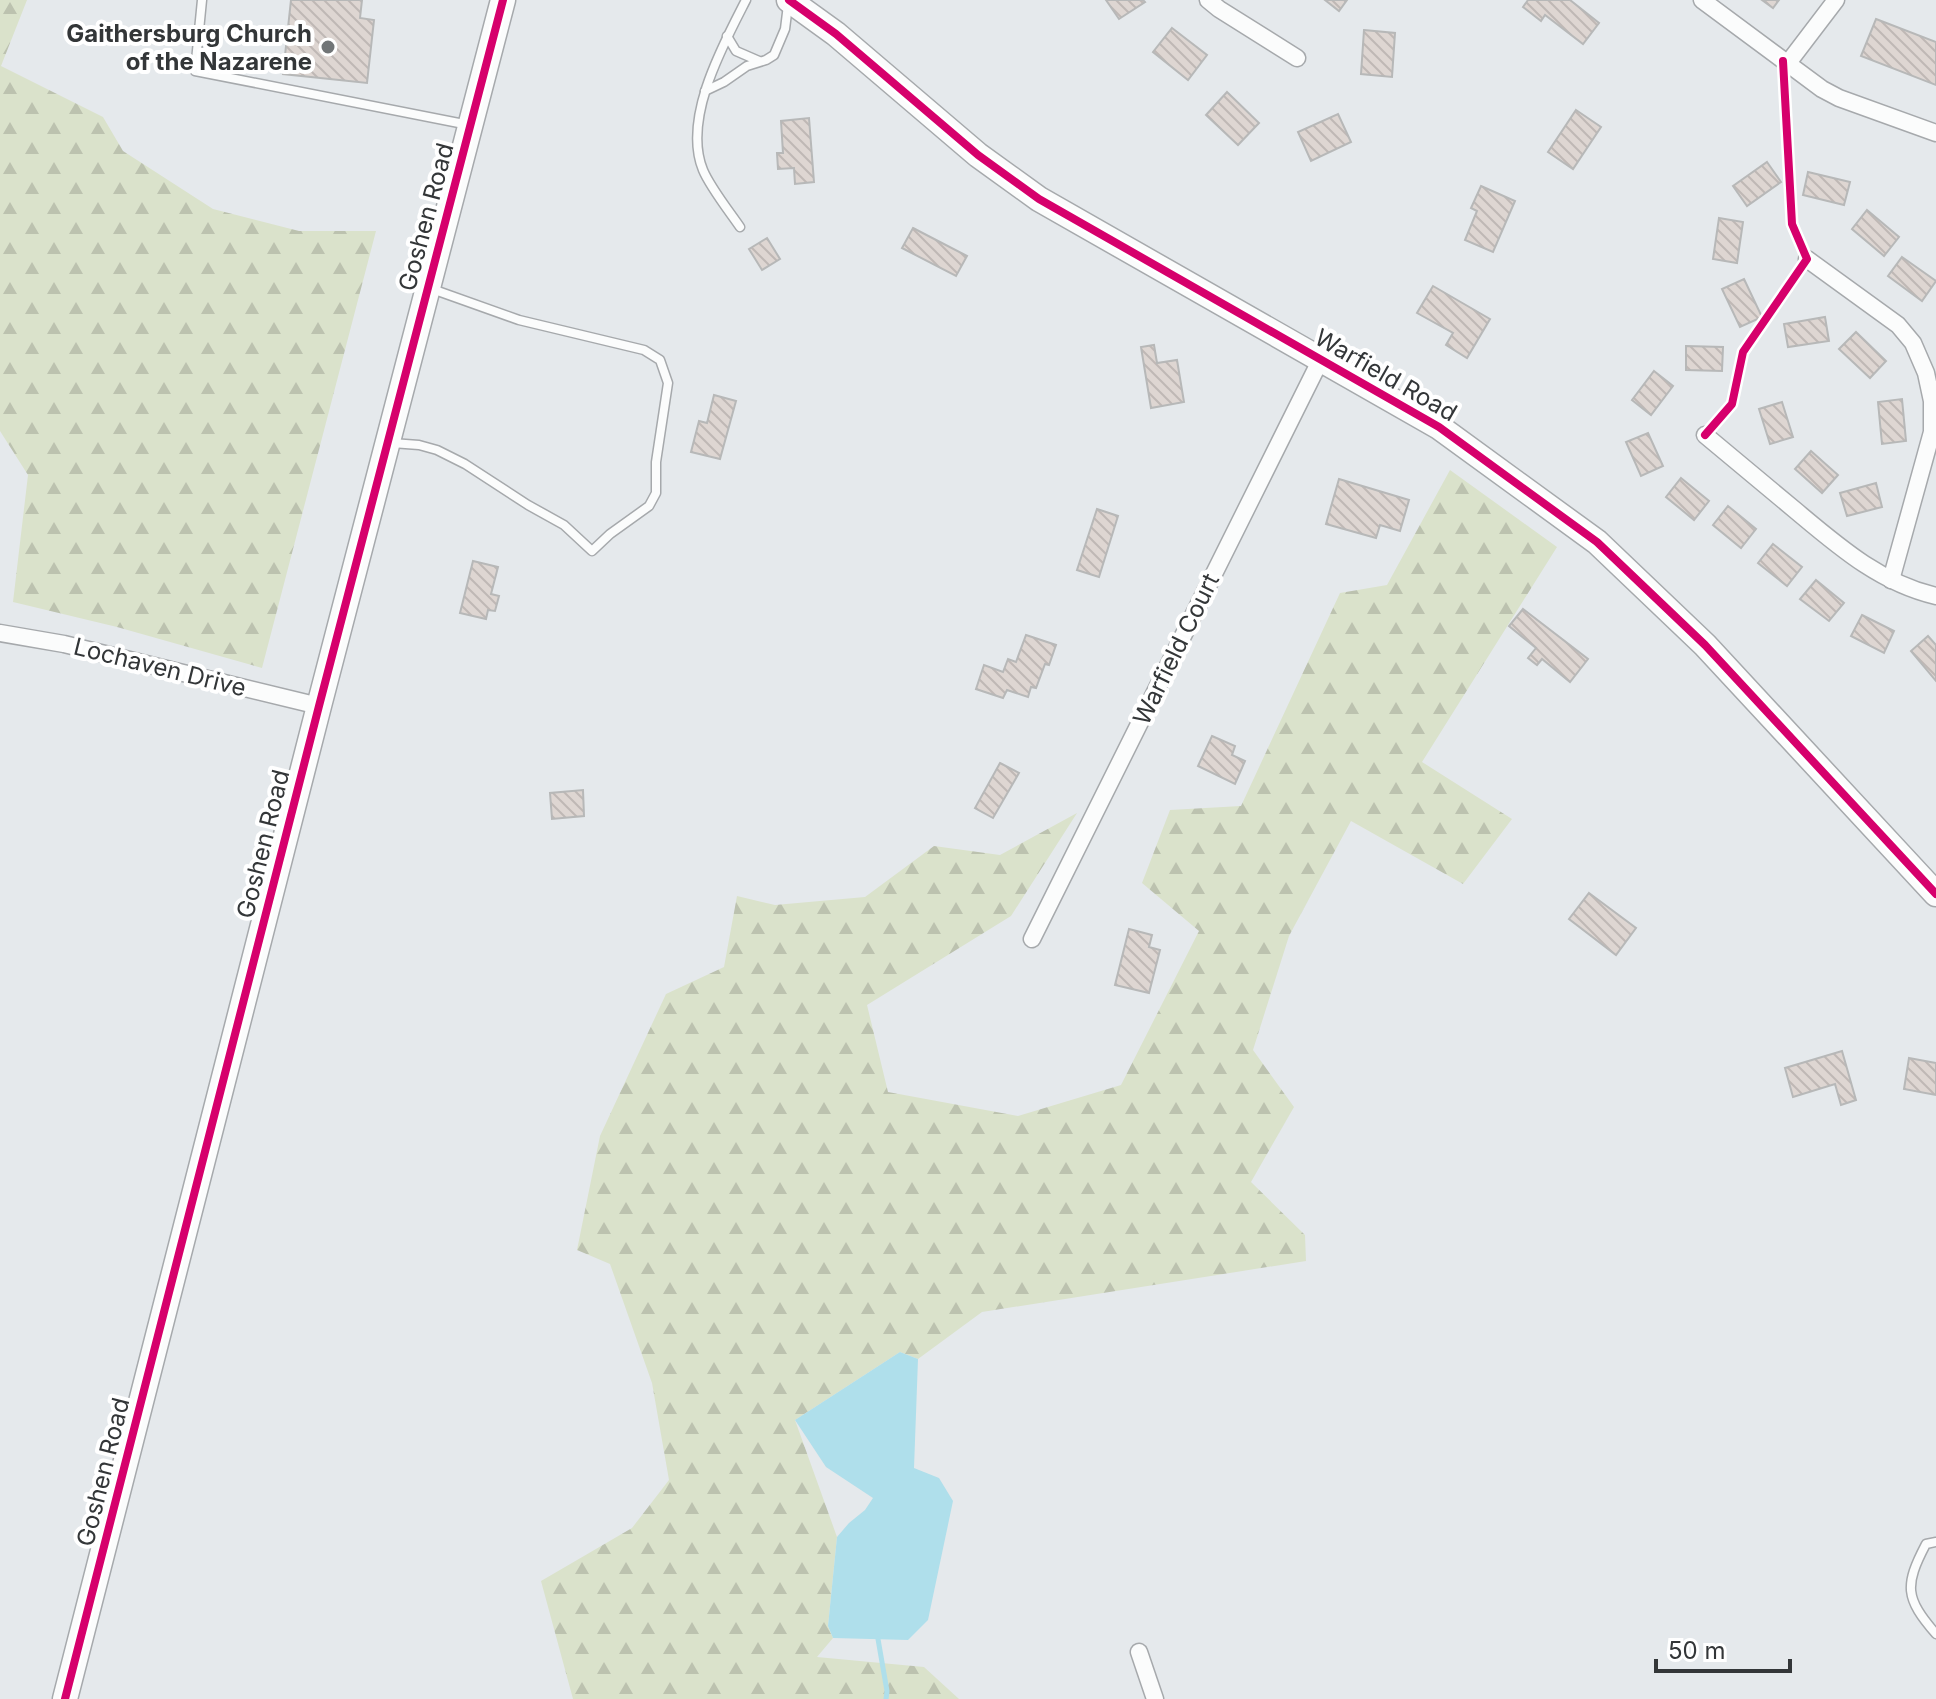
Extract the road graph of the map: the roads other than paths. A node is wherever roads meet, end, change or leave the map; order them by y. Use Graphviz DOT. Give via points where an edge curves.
graph roads {
  1 [pos="202,0"];
  2 [pos="503,0"];
  3 [pos="746,0"];
  4 [pos="789,0"];
  5 [pos="1208,0"];
  6 [pos="1702,0"];
  7 [pos="1836,0"];
  8 [pos="727,36"];
  9 [pos="1297,58"];
  10 [pos="760,61"];
  11 [pos="1788,63"];
  12 [pos="705,91"];
  13 [pos="470,125"];
  14 [pos="1936,133"];
  15 [pos="740,227"];
  16 [pos="1807,259"];
  17 [pos="428,287"];
  18 [pos="1321,359"];
  19 [pos="1931,370"];
  20 [pos="1705,435"];
  21 [pos="388,443"];
  22 [pos="1891,580"];
  23 [pos="1936,596"];
  24 [pos="0,633"];
  25 [pos="319,706"];
  26 [pos="1936,894"];
  27 [pos="1032,939"];
  28 [pos="1936,1542"];
  29 [pos="1936,1634"];
  30 [pos="1139,1652"];
  31 [pos="65,1699"];
  32 [pos="1155,1699"];
  1 -- 13 [label="lane" via="195,71"];
  2 -- 13 [label="street, Goshen Road"];
  3 -- 8 [label="lane"];
  4 -- 10 [label="lane" via="774,55"];
  4 -- 18 [label="street, Warfield Road" via="1039,199"];
  5 -- 9 [label="street"];
  6 -- 11 [label="street"];
  7 -- 11 [label="street"];
  8 -- 10 [label="lane" via="736,51"];
  8 -- 12 [label="lane"];
  10 -- 12 [label="lane"];
  11 -- 14 [label="street" via="1839,98"];
  12 -- 15 [label="lane" via="697,148 703,170"];
  13 -- 17 [label="street, Goshen Road"];
  16 -- 19 [label="street" via="1898,325"];
  17 -- 21 [label="street, Goshen Road"];
  17 -- 21 [label="lane" via="519,320 644,350 660,360 668,383 656,493 649,506 592,551 564,525 465,464 419,445"];
  18 -- 26 [label="street, Warfield Road" via="1439,427 1597,542 1705,645"];
  18 -- 27 [label="street, Warfield Court"];
  19 -- 22 [label="street" via="1932,432"];
  20 -- 22 [label="street" via="1851,556"];
  21 -- 25 [label="street, Goshen Road"];
  22 -- 23 [label="street"];
  24 -- 25 [label="street, Lochaven Drive"];
  25 -- 31 [label="street, Goshen Road"];
  28 -- 29 [label="lane" via="1926,1544 1910,1589 1916,1611"];
  30 -- 32 [label="street"];
}
